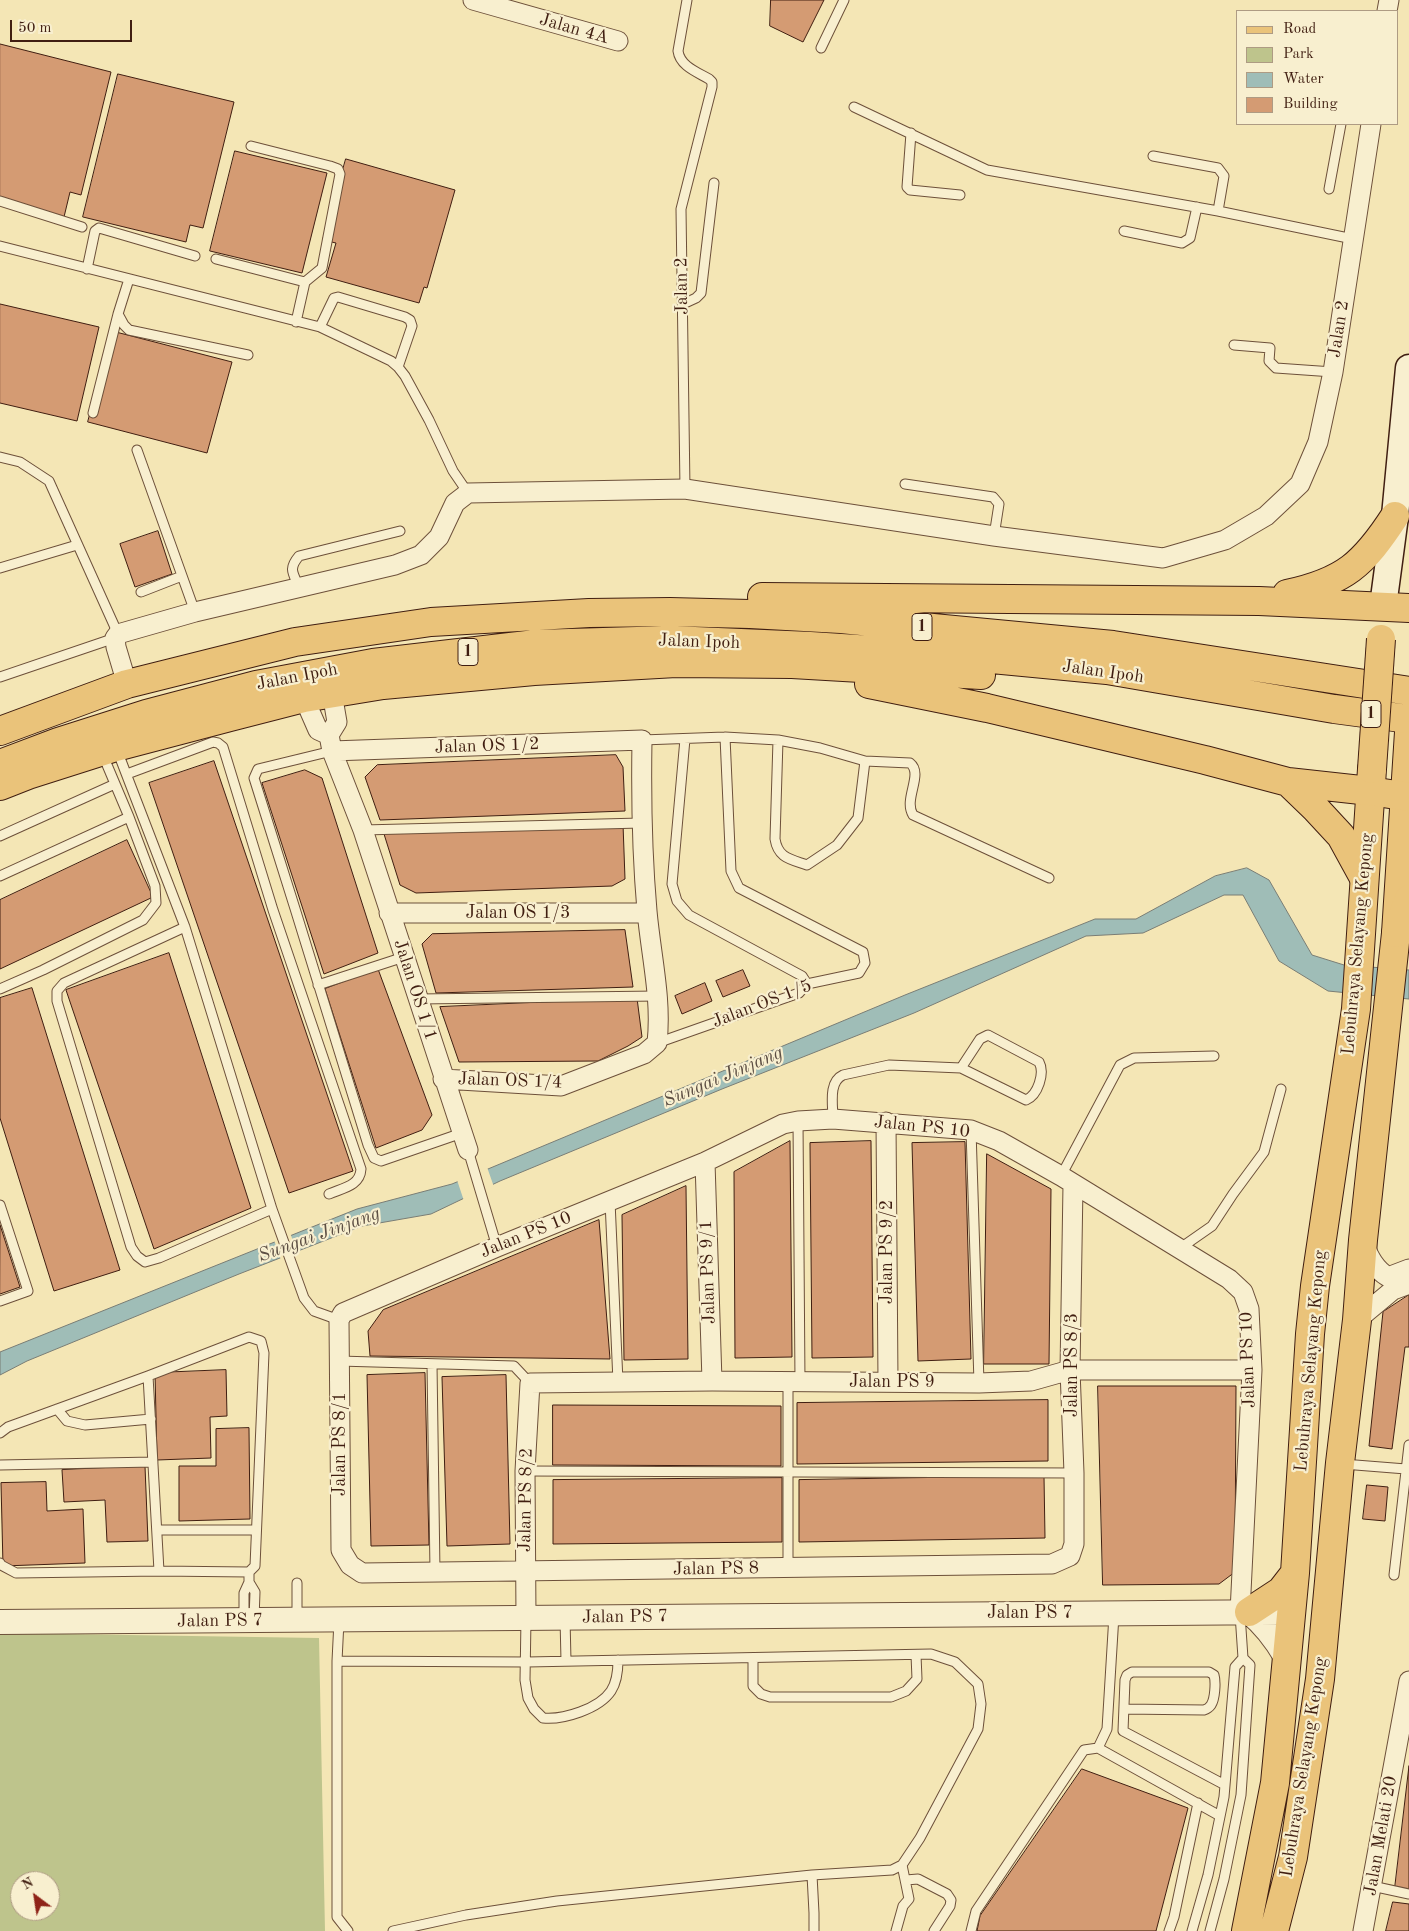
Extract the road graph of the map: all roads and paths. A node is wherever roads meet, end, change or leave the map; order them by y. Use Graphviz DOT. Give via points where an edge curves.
graph roads {
  1 [pos="473,0"];
  2 [pos="687,0"];
  3 [pos="844,0"];
  4 [pos="618,41"];
  5 [pos="821,48"];
  6 [pos="854,107"];
  7 [pos="1341,125"];
  8 [pos="1372,125"];
  9 [pos="910,133"];
  10 [pos="251,146"];
  11 [pos="1154,156"];
  12 [pos="714,183"];
  13 [pos="1329,189"];
  14 [pos="960,195"];
  15 [pos="0,201"];
  16 [pos="1197,207"];
  17 [pos="1218,210"];
  18 [pos="82,227"];
  19 [pos="1124,231"];
  20 [pos="1353,239"];
  21 [pos="0,246"];
  22 [pos="195,256"];
  23 [pos="216,259"];
  24 [pos="87,269"];
  25 [pos="129,279"];
  26 [pos="304,282"];
  27 [pos="683,304"];
  28 [pos="118,314"];
  29 [pos="296,322"];
  30 [pos="320,327"];
  31 [pos="1234,344"];
  32 [pos="248,355"];
  33 [pos="398,367"];
  34 [pos="1409,368"];
  35 [pos="1333,372"];
  36 [pos="93,413"];
  37 [pos="137,450"];
  38 [pos="0,457"];
  39 [pos="904,484"];
  40 [pos="685,489"];
  41 [pos="468,493"];
  42 [pos="1395,516"];
  43 [pos="400,531"];
  44 [pos="994,536"];
  45 [pos="77,545"];
  46 [pos="0,568"];
  47 [pos="182,576"];
  48 [pos="299,587"];
  49 [pos="141,592"];
  50 [pos="1259,601"];
  51 [pos="1396,607"];
  52 [pos="195,612"];
  53 [pos="431,622"];
  54 [pos="116,636"];
  55 [pos="676,663"];
  56 [pos="0,678"];
  57 [pos="127,684"];
  58 [pos="1409,691"];
  59 [pos="332,693"];
  60 [pos="304,698"];
  61 [pos="1334,709"];
  62 [pos="1409,719"];
  63 [pos="224,726"];
  64 [pos="0,731"];
  65 [pos="1409,732"];
  66 [pos="726,737"];
  67 [pos="685,739"];
  68 [pos="642,740"];
  69 [pos="778,740"];
  70 [pos="218,743"];
  71 [pos="330,743"];
  72 [pos="109,750"];
  73 [pos="865,761"];
  74 [pos="0,764"];
  75 [pos="127,774"];
  76 [pos="1371,780"];
  77 [pos="1288,782"];
  78 [pos="115,784"];
  79 [pos="0,786"];
  80 [pos="1407,789"];
  81 [pos="130,817"];
  82 [pos="641,823"];
  83 [pos="362,830"];
  84 [pos="0,836"];
  85 [pos="0,876"];
  86 [pos="1049,878"];
  87 [pos="1364,878"];
  88 [pos="1409,899"];
  89 [pos="390,913"];
  90 [pos="647,913"];
  91 [pos="185,927"];
  92 [pos="1396,933"];
  93 [pos="404,957"];
  94 [pos="807,984"];
  95 [pos="318,985"];
  96 [pos="0,989"];
  97 [pos="658,996"];
  98 [pos="418,999"];
  99 [pos="657,1043"];
  100 [pos="1214,1056"];
  101 [pos="961,1068"];
  102 [pos="444,1079"];
  103 [pos="1281,1089"];
  104 [pos="833,1120"];
  105 [pos="798,1121"];
  106 [pos="886,1122"];
  107 [pos="971,1130"];
  108 [pos="465,1141"];
  109 [pos="705,1162"];
  110 [pos="1067,1181"];
  111 [pos="329,1194"];
  112 [pos="610,1201"];
  113 [pos="0,1205"];
  114 [pos="272,1210"];
  115 [pos="1363,1240"];
  116 [pos="497,1246"];
  117 [pos="1179,1249"];
  118 [pos="1409,1269"];
  119 [pos="1409,1284"];
  120 [pos="0,1301"];
  121 [pos="338,1320"];
  122 [pos="1357,1320"];
  123 [pos="339,1361"];
  124 [pos="432,1364"];
  125 [pos="1070,1370"];
  126 [pos="1252,1370"];
  127 [pos="148,1376"];
  128 [pos="712,1381"];
  129 [pos="618,1382"];
  130 [pos="794,1382"];
  131 [pos="888,1382"];
  132 [pos="530,1383"];
  133 [pos="979,1383"];
  134 [pos="57,1409"];
  135 [pos="151,1419"];
  136 [pos="0,1433"];
  137 [pos="1409,1445"];
  138 [pos="153,1462"];
  139 [pos="1340,1464"];
  140 [pos="0,1465"];
  141 [pos="1406,1469"];
  142 [pos="788,1471"];
  143 [pos="525,1472"];
  144 [pos="1074,1473"];
  145 [pos="157,1530"];
  146 [pos="256,1530"];
  147 [pos="1074,1544"];
  148 [pos="0,1563"];
  149 [pos="350,1566"];
  150 [pos="788,1568"];
  151 [pos="159,1571"];
  152 [pos="525,1571"];
  153 [pos="436,1572"];
  154 [pos="1295,1573"];
  155 [pos="1394,1575"];
  156 [pos="249,1577"];
  157 [pos="297,1583"];
  158 [pos="1114,1612"];
  159 [pos="1244,1612"];
  160 [pos="1291,1612"];
  161 [pos="526,1618"];
  162 [pos="564,1618"];
  163 [pos="298,1619"];
  164 [pos="339,1619"];
  165 [pos="249,1621"];
  166 [pos="0,1622"];
  167 [pos="1323,1647"];
  168 [pos="916,1656"];
  169 [pos="1286,1657"];
  170 [pos="753,1658"];
  171 [pos="1243,1658"];
  172 [pos="618,1660"];
  173 [pos="337,1661"];
  174 [pos="566,1661"];
  175 [pos="527,1662"];
  176 [pos="1409,1681"];
  177 [pos="1124,1709"];
  178 [pos="1107,1728"];
  179 [pos="1123,1731"];
  180 [pos="1098,1748"];
  181 [pos="1225,1785"];
  182 [pos="1198,1804"];
  183 [pos="1220,1816"];
  184 [pos="902,1865"];
  185 [pos="812,1875"];
  186 [pos="906,1880"];
  187 [pos="1372,1886"];
  188 [pos="1409,1894"];
  189 [pos="348,1931"];
  190 [pos="393,1931"];
  191 [pos="814,1931"];
  192 [pos="896,1931"];
  193 [pos="934,1931"];
  194 [pos="971,1931"];
  195 [pos="1169,1931"];
  196 [pos="1192,1931"];
  197 [pos="1210,1931"];
  198 [pos="1246,1931"];
  199 [pos="1274,1931"];
  200 [pos="1363,1931"];
  1 -- 4 [label="street, Jalan 4A"];
  2 -- 27 [label="lane, Jalan 2" via="679,58 709,79 712,87 681,209"];
  3 -- 5 [label="lane"];
  6 -- 9 [label="lane"];
  7 -- 13 [label="lane"];
  8 -- 20 [label="street, Jalan 2"];
  9 -- 14 [label="lane" via="907,187 910,190"];
  9 -- 16 [label="lane" via="987,170"];
  10 -- 26 [label="lane" via="330,166 338,169 340,174 322,268"];
  11 -- 17 [label="lane" via="1218,168 1224,176"];
  12 -- 27 [label="lane" via="701,293"];
  15 -- 18 [label="lane"];
  16 -- 17 [label="lane"];
  16 -- 19 [label="lane" via="1190,238 1182,243"];
  17 -- 20 [label="lane"];
  20 -- 35 [label="street, Jalan 2"];
  21 -- 24 [label="lane"];
  22 -- 24 [label="lane" via="99,228 95,231"];
  23 -- 26 [label="lane"];
  24 -- 25 [label="lane"];
  25 -- 28 [label="lane"];
  25 -- 29 [label="lane"];
  26 -- 29 [label="lane"];
  27 -- 40 [label="lane, Jalan 2"];
  28 -- 32 [label="lane" via="129,330"];
  28 -- 36 [label="lane"];
  29 -- 30 [label="lane"];
  30 -- 33 [label="lane"];
  30 -- 33 [label="lane" via="334,298 338,297 405,317 412,326"];
  31 -- 35 [label="lane" via="1270,348 1269,361 1276,368"];
  33 -- 41 [label="lane"];
  34 -- 42 [label="main road"];
  35 -- 44 [label="street, Jalan 2" via="1318,442 1300,484 1266,516 1225,540 1163,558"];
  37 -- 47 [label="lane"];
  38 -- 45 [label="lane" via="20,462 48,481"];
  39 -- 44 [label="lane" via="993,497 999,504"];
  40 -- 41 [label="street, Jalan 2"];
  40 -- 44 [label="street, Jalan 2"];
  41 -- 48 [label="street" via="455,503 439,537 421,554 395,565"];
  42 -- 50 [label="main road" via="1378,543 1359,564 1338,578 1313,589"];
  42 -- 51 [label="main road"];
  43 -- 48 [label="lane" via="299,556 292,570"];
  45 -- 46 [label="lane"];
  45 -- 54 [label="lane"];
  47 -- 49 [label="lane"];
  47 -- 52 [label="lane"];
  48 -- 52 [label="street"];
  50 -- 51 [label="main road"];
  50 -- 53 [label="main road" via="731,597 580,604"];
  51 -- 76 [label="main road, Lebuhraya Selayang Kepong, bridge" via="1381,639"];
  52 -- 54 [label="street"];
  53 -- 57 [label="main road, Jalan Ipoh / 1" via="296,642"];
  53 -- 58 [label="main road, Jalan Ipoh / 1" via="670,612 841,619 1113,645"];
  54 -- 56 [label="lane"];
  54 -- 57 [label="street"];
  55 -- 59 [label="main road" via="442,678"];
  55 -- 61 [label="main road" via="792,664 1043,680"];
  55 -- 77 [label="main road" via="804,672 881,686 986,708"];
  57 -- 64 [label="main road, Jalan Ipoh / 1"];
  59 -- 60 [label="main road"];
  59 -- 71 [label="street" via="337,722"];
  60 -- 63 [label="main road"];
  60 -- 71 [label="street, Jalan OS 1/1" via="318,730"];
  61 -- 62 [label="main road, Jalan Ipoh / 1"];
  61 -- 74 [label="main road, Jalan Ipoh / 1" via="1107,670 950,655 671,640 536,644 373,663 256,685 146,714"];
  63 -- 70 [label="lane"];
  63 -- 72 [label="main road"];
  65 -- 80 [label="main road, Lebuhraya Selayang Kepong"];
  66 -- 67 [label="lane"];
  66 -- 69 [label="lane"];
  66 -- 94 [label="lane, Jalan OS 1/5" via="731,871 739,888 862,952 865,963 859,973"];
  67 -- 68 [label="lane"];
  67 -- 94 [label="lane" via="672,884 677,901 689,915 802,976"];
  68 -- 71 [label="street, Jalan OS 1/2"];
  68 -- 82 [label="street"];
  69 -- 73 [label="lane"];
  69 -- 73 [label="lane" via="777,849 783,856 806,865 837,845 858,818"];
  70 -- 75 [label="lane" via="198,746"];
  70 -- 111 [label="lane" via="227,758 273,910 361,1169 356,1183"];
  71 -- 83 [label="street, Jalan OS 1/1"];
  71 -- 95 [label="lane" via="258,769 254,778"];
  72 -- 75 [label="lane"];
  72 -- 78 [label="lane"];
  72 -- 79 [label="main road"];
  73 -- 86 [label="lane" via="910,763 916,771 909,804 913,815"];
  75 -- 91 [label="lane"];
  76 -- 77 [label="main road"];
  76 -- 80 [label="main road"];
  76 -- 87 [label="main road, Lebuhraya Selayang Kepong"];
  77 -- 87 [label="main road" via="1341,836"];
  78 -- 81 [label="lane"];
  78 -- 84 [label="lane"];
  80 -- 92 [label="main road, Lebuhraya Selayang Kepong"];
  81 -- 85 [label="lane"];
  81 -- 96 [label="lane" via="155,886 156,903 150,912 143,920"];
  82 -- 83 [label="lane"];
  82 -- 90 [label="street"];
  83 -- 89 [label="street, Jalan OS 1/1"];
  87 -- 154 [label="main road, Lebuhraya Selayang Kepong" via="1356,1009 1310,1334"];
  88 -- 92 [label="main road"];
  89 -- 90 [label="street, Jalan OS 1/3"];
  89 -- 93 [label="street, Jalan OS 1/1"];
  90 -- 97 [label="street"];
  91 -- 114 [label="lane"];
  91 -- 114 [label="lane" via="64,983 57,991 57,1002 131,1247 145,1262"];
  92 -- 115 [label="main road, Lebuhraya Selayang Kepong"];
  93 -- 95 [label="lane"];
  93 -- 98 [label="street, Jalan OS 1/1"];
  94 -- 99 [label="lane, Jalan OS 1/5" via="799,993"];
  95 -- 108 [label="lane" via="374,1158 381,1161"];
  97 -- 98 [label="lane"];
  97 -- 99 [label="street"];
  98 -- 102 [label="street, Jalan OS 1/1"];
  99 -- 102 [label="street, Jalan OS 1/4" via="644,1054 562,1086"];
  100 -- 110 [label="lane" via="1134,1058 1120,1065"];
  101 -- 101 [label="lane" via="1026,1100 1035,1094 1042,1072 1039,1062 988,1035 980,1038"];
  101 -- 104 [label="lane" via="889,1065 843,1075 833,1085"];
  102 -- 108 [label="street, Jalan OS 1/1"];
  103 -- 117 [label="lane" via="1264,1152 1212,1226"];
  104 -- 105 [label="street, Jalan PS 10"];
  104 -- 106 [label="street, Jalan PS 10"];
  105 -- 109 [label="street, Jalan PS 10" via="783,1124"];
  105 -- 130 [label="lane"];
  106 -- 107 [label="street, Jalan PS 10"];
  106 -- 131 [label="street, Jalan PS 9/2"];
  107 -- 110 [label="street, Jalan PS 10" via="999,1141"];
  107 -- 133 [label="lane"];
  108 -- 116 [label="lane, Jalan OS 1/1"];
  109 -- 112 [label="street, Jalan PS 10"];
  109 -- 128 [label="street, Jalan PS 9/1"];
  110 -- 117 [label="street, Jalan PS 10"];
  110 -- 125 [label="street, Jalan PS 8/3"];
  112 -- 116 [label="street, Jalan PS 10"];
  112 -- 129 [label="lane"];
  113 -- 120 [label="lane" via="28,1291"];
  114 -- 121 [label="lane" via="304,1298 314,1311"];
  115 -- 118 [label="street" via="1382,1274 1388,1277"];
  115 -- 122 [label="main road, Lebuhraya Selayang Kepong"];
  116 -- 121 [label="street, Jalan PS 10" via="352,1308"];
  117 -- 126 [label="street, Jalan PS 10" via="1229,1279 1243,1292 1248,1309"];
  119 -- 122 [label="street" via="1393,1290"];
  121 -- 123 [label="street, Jalan PS 8/1"];
  122 -- 139 [label="main road, Lebuhraya Selayang Kepong"];
  123 -- 124 [label="lane"];
  123 -- 149 [label="street, Jalan PS 8/1" via="341,1550"];
  124 -- 132 [label="lane" via="514,1366"];
  124 -- 153 [label="lane"];
  125 -- 126 [label="street, Jalan PS 9"];
  125 -- 133 [label="street, Jalan PS 9" via="1031,1381"];
  125 -- 144 [label="street, Jalan PS 8/3"];
  126 -- 159 [label="street, Jalan PS 10"];
  127 -- 134 [label="lane"];
  127 -- 135 [label="lane"];
  127 -- 146 [label="lane" via="249,1337 261,1341 264,1353"];
  128 -- 129 [label="street, Jalan PS 9"];
  128 -- 130 [label="street, Jalan PS 9"];
  129 -- 132 [label="street, Jalan PS 9"];
  130 -- 131 [label="street, Jalan PS 9"];
  130 -- 142 [label="lane"];
  131 -- 133 [label="street, Jalan PS 9"];
  132 -- 143 [label="street, Jalan PS 8/2"];
  134 -- 135 [label="lane" via="67,1420 85,1425"];
  134 -- 136 [label="lane"];
  135 -- 138 [label="lane"];
  137 -- 141 [label="lane"];
  138 -- 140 [label="lane"];
  138 -- 145 [label="lane"];
  139 -- 141 [label="lane"];
  139 -- 167 [label="main road, Lebuhraya Selayang Kepong"];
  141 -- 155 [label="lane"];
  142 -- 143 [label="lane"];
  142 -- 144 [label="lane"];
  142 -- 150 [label="lane"];
  143 -- 152 [label="street, Jalan PS 8/2"];
  144 -- 147 [label="street, Jalan PS 8/3"];
  145 -- 146 [label="lane"];
  145 -- 151 [label="lane"];
  146 -- 156 [label="lane" via="255,1566"];
  147 -- 150 [label="street, Jalan PS 8" via="1070,1556 1052,1564"];
  148 -- 151 [label="lane" via="16,1573"];
  149 -- 153 [label="street, Jalan PS 8" via="362,1573"];
  150 -- 152 [label="street, Jalan PS 8"];
  151 -- 156 [label="lane"];
  152 -- 153 [label="street, Jalan PS 8"];
  152 -- 161 [label="street, Jalan PS 8/2"];
  154 -- 159 [label="main road" via="1281,1591"];
  154 -- 160 [label="main road, Lebuhraya Selayang Kepong"];
  156 -- 165 [label="lane" via="244,1593"];
  157 -- 163 [label="lane"];
  158 -- 159 [label="street, Jalan PS 7"];
  158 -- 162 [label="street, Jalan PS 7"];
  158 -- 178 [label="lane"];
  159 -- 160 [label="street, Jalan PS 7"];
  159 -- 169 [label="street" via="1266,1626"];
  159 -- 171 [label="lane"];
  160 -- 167 [label="main road" via="1311,1622"];
  160 -- 169 [label="main road, Lebuhraya Selayang Kepong"];
  161 -- 162 [label="street, Jalan PS 7"];
  161 -- 164 [label="street, Jalan PS 7"];
  161 -- 175 [label="lane"];
  162 -- 174 [label="lane"];
  163 -- 164 [label="street, Jalan PS 7"];
  163 -- 165 [label="street, Jalan PS 7"];
  164 -- 173 [label="lane"];
  165 -- 166 [label="street, Jalan PS 7"];
  167 -- 199 [label="main road, Lebuhraya Selayang Kepong" via="1293,1857"];
  168 -- 170 [label="lane"];
  168 -- 170 [label="lane" via="917,1679 906,1691 891,1697 770,1697 760,1694 753,1686"];
  168 -- 184 [label="lane" via="931,1654 955,1662 978,1684 981,1704 978,1729 920,1838"];
  169 -- 198 [label="main road, Lebuhraya Selayang Kepong" via="1275,1783"];
  170 -- 172 [label="lane"];
  171 -- 181 [label="lane" via="1235,1667"];
  171 -- 197 [label="lane" via="1250,1665 1241,1795"];
  172 -- 174 [label="lane"];
  172 -- 175 [label="lane" via="615,1682 604,1699 581,1711 554,1719 543,1718 528,1698"];
  173 -- 175 [label="lane"];
  173 -- 189 [label="lane" via="337,1916"];
  174 -- 175 [label="lane"];
  176 -- 187 [label="street, Jalan Melati 20"];
  177 -- 177 [label="lane" via="1125,1680 1132,1672 1210,1672 1214,1675 1211,1705 1204,1710"];
  177 -- 179 [label="lane"];
  178 -- 179 [label="lane"];
  178 -- 180 [label="lane"];
  179 -- 181 [label="lane"];
  180 -- 182 [label="lane"];
  180 -- 194 [label="lane" via="1084,1750 1075,1761 976,1911"];
  181 -- 183 [label="lane"];
  182 -- 183 [label="lane"];
  182 -- 195 [label="lane"];
  183 -- 196 [label="lane"];
  184 -- 185 [label="lane" via="892,1870"];
  184 -- 186 [label="lane"];
  185 -- 190 [label="lane" via="557,1901 466,1915"];
  185 -- 191 [label="lane"];
  186 -- 192 [label="lane" via="909,1899 903,1906"];
  186 -- 193 [label="lane" via="918,1879 947,1894 951,1900"];
  187 -- 188 [label="lane"];
  187 -- 200 [label="street, Jalan Melati 20"];
}
